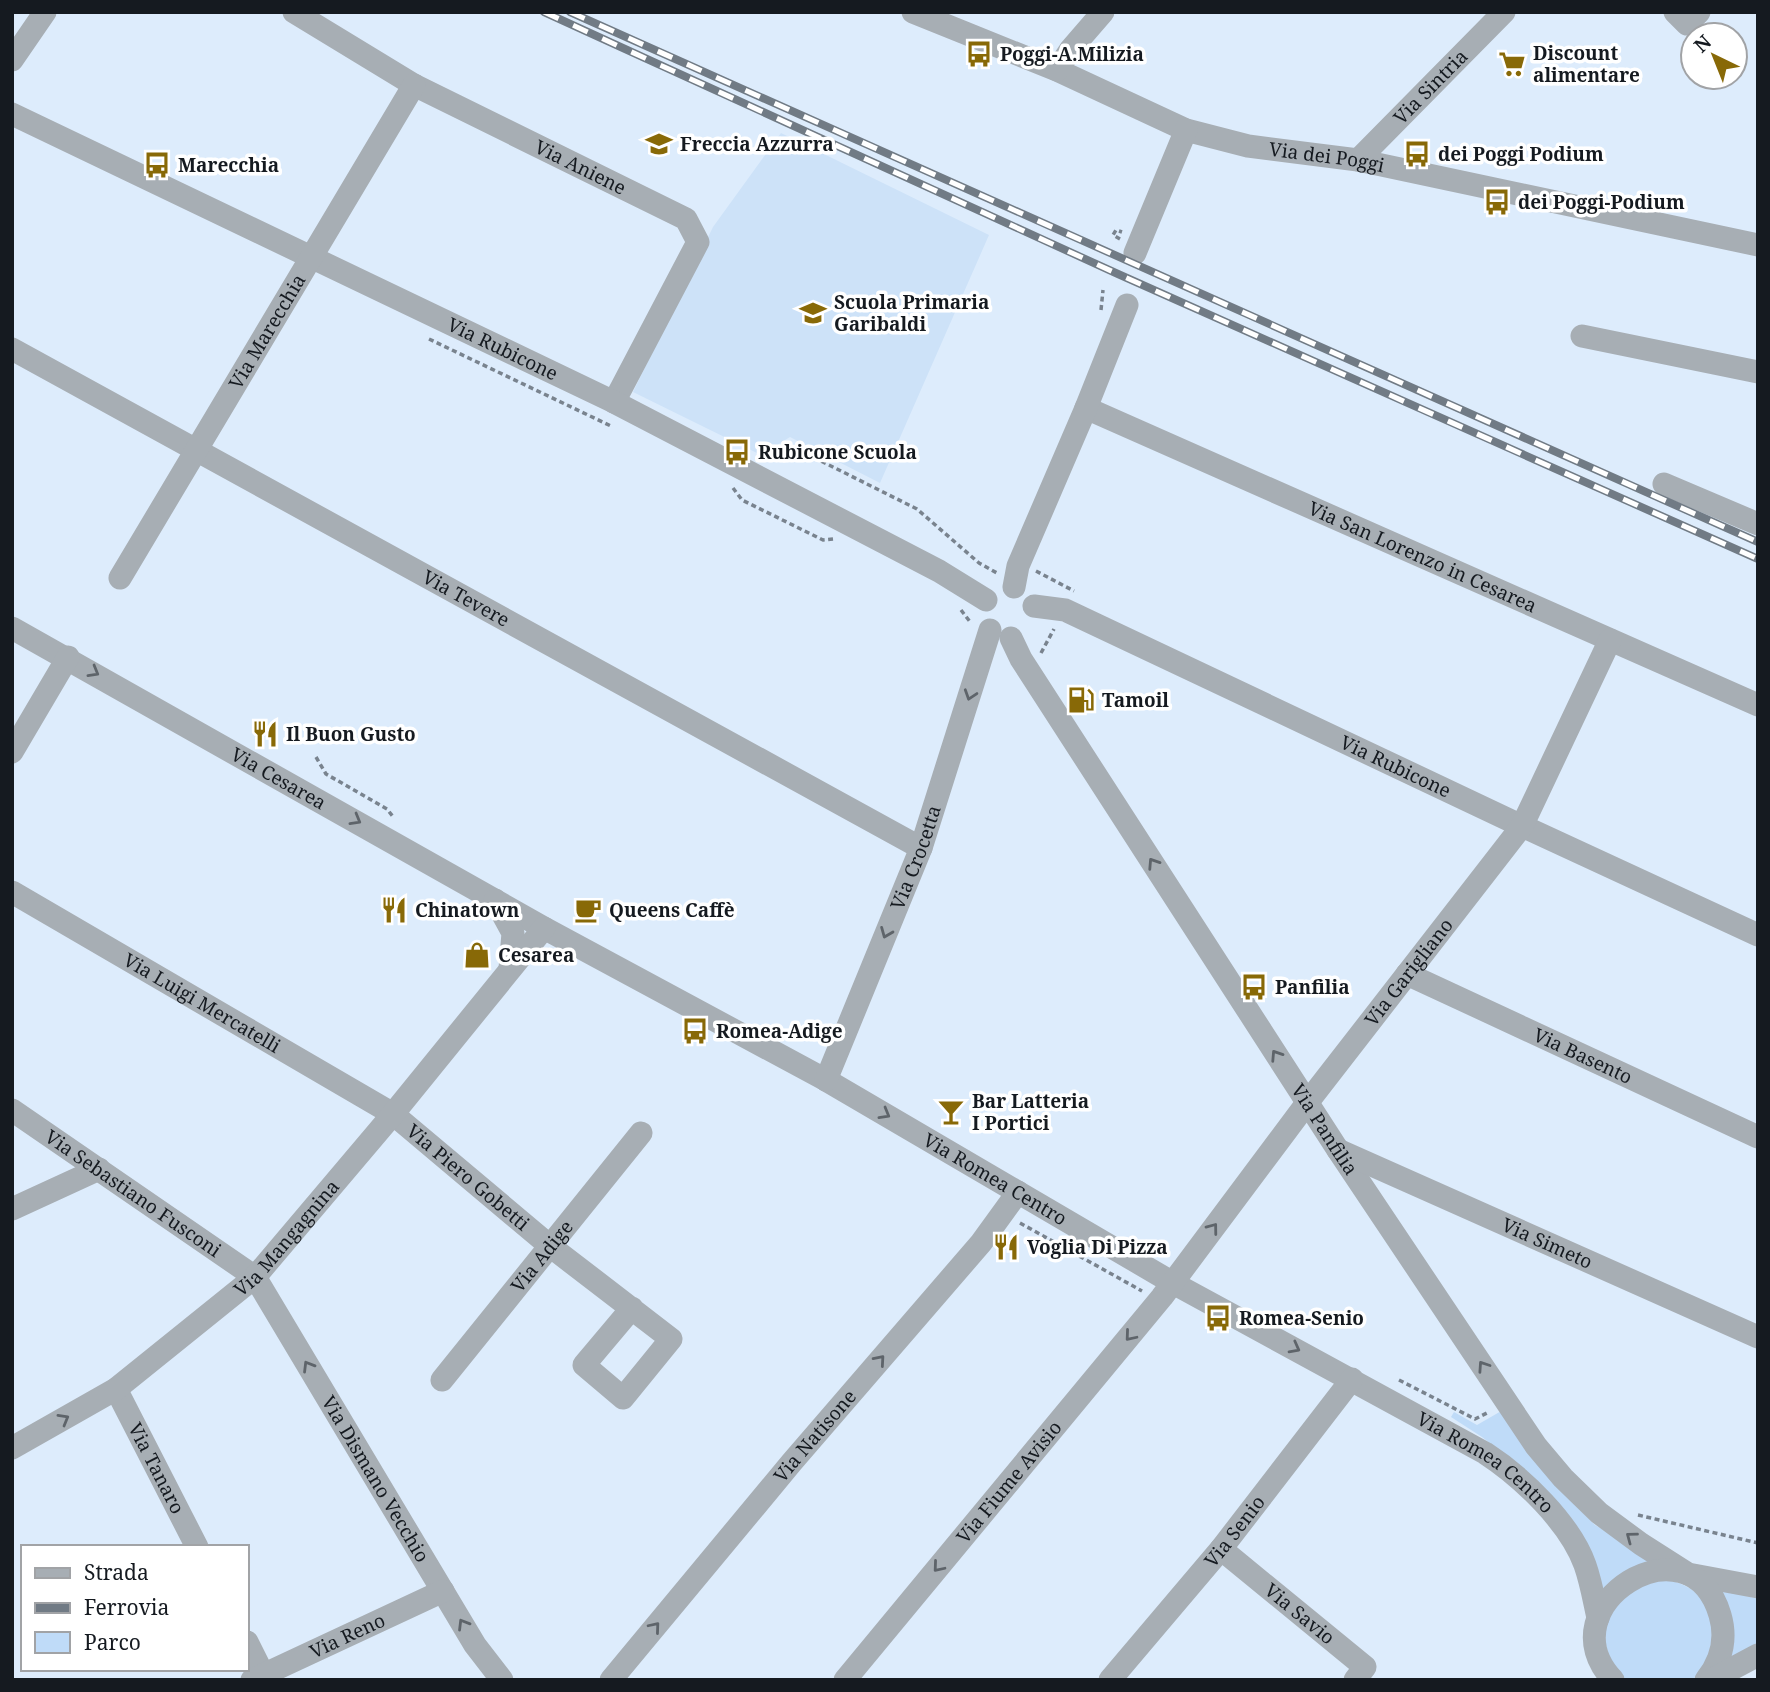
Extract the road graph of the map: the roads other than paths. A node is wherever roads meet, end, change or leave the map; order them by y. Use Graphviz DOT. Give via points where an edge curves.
graph roads {
  1 [pos="45,12"];
  2 [pos="294,12"];
  3 [pos="913,12"];
  4 [pos="1103,12"];
  5 [pos="1504,12"];
  6 [pos="1675,12"];
  7 [pos="1699,12"];
  8 [pos="12,60"];
  9 [pos="1057,70"];
  10 [pos="414,85"];
  11 [pos="12,114"];
  12 [pos="1186,130"];
  13 [pos="1358,160"];
  14 [pos="1758,245"];
  15 [pos="1135,253"];
  16 [pos="311,256"];
  17 [pos="1127,305"];
  18 [pos="1582,336"];
  19 [pos="12,349"];
  20 [pos="1758,372"];
  21 [pos="614,402"];
  22 [pos="1086,408"];
  23 [pos="196,450"];
  24 [pos="1664,484"];
  25 [pos="1758,524"];
  26 [pos="120,578"];
  27 [pos="1014,587"];
  28 [pos="986,600"];
  29 [pos="1034,606"];
  30 [pos="12,628"];
  31 [pos="1001,634"];
  32 [pos="1610,640"];
  33 [pos="68,657"];
  34 [pos="1758,705"];
  35 [pos="12,752"];
  36 [pos="1522,826"];
  37 [pos="921,848"];
  38 [pos="12,892"];
  39 [pos="495,900"];
  40 [pos="544,928"];
  41 [pos="1758,934"];
  42 [pos="510,970"];
  43 [pos="1407,974"];
  44 [pos="826,1080"];
  45 [pos="1307,1103"];
  46 [pos="12,1110"];
  47 [pos="393,1114"];
  48 [pos="641,1133"];
  49 [pos="1758,1137"];
  50 [pos="1338,1150"];
  51 [pos="99,1169"];
  52 [pos="1018,1192"];
  53 [pos="12,1209"];
  54 [pos="550,1246"];
  55 [pos="255,1277"];
  56 [pos="1173,1283"];
  57 [pos="632,1308"];
  58 [pos="1758,1337"];
  59 [pos="1352,1379"];
  60 [pos="442,1380"];
  61 [pos="116,1390"];
  62 [pos="12,1448"];
  63 [pos="196,1545"];
  64 [pos="1221,1549"];
  65 [pos="1689,1574"];
  66 [pos="1758,1587"];
  67 [pos="443,1591"];
  68 [pos="1598,1618"];
  69 [pos="248,1645"];
  70 [pos="1598,1656"];
  71 [pos="1758,1656"];
  72 [pos="261,1678"];
  73 [pos="502,1680"];
  74 [pos="611,1680"];
  75 [pos="845,1680"];
  76 [pos="1110,1680"];
  77 [pos="1355,1680"];
  78 [pos="1597,1680"];
  79 [pos="1613,1680"];
  80 [pos="1709,1680"];
  1 -- 8 [label="street"];
  2 -- 10 [label="street, Via Aniene"];
  3 -- 9 [label="street, Via dei Poggi"];
  4 -- 9 [label="street"];
  5 -- 13 [label="street, Via Sintria"];
  6 -- 7 [label="street" via="1687,24"];
  9 -- 12 [label="street, Via dei Poggi"];
  10 -- 16 [label="street, Via Marecchia"];
  10 -- 21 [label="street, Via Aniene" via="686,219 698,242"];
  11 -- 16 [label="street, Via Rubicone"];
  12 -- 13 [label="street, Via dei Poggi" via="1248,146"];
  12 -- 15 [label="street"];
  13 -- 14 [label="street, Via dei Poggi"];
  16 -- 21 [label="street, Via Rubicone"];
  16 -- 23 [label="street, Via Marecchia"];
  17 -- 22 [label="street"];
  18 -- 20 [label="street"];
  19 -- 23 [label="street, Via Tevere"];
  21 -- 28 [label="street, Via Rubicone" via="939,571"];
  22 -- 27 [label="street" via="1018,566"];
  22 -- 32 [label="street, Via San Lorenzo in Cesarea"];
  23 -- 26 [label="street, Via Marecchia"];
  23 -- 37 [label="street, Via Tevere"];
  24 -- 25 [label="street"];
  27 -- 28 [label="street" via="998,589"];
  27 -- 29 [label="street" via="1027,594"];
  28 -- 31 [label="street" via="983,616"];
  29 -- 31 [label="street" via="1027,631"];
  29 -- 36 [label="street, Via Rubicone" via="1065,610"];
  30 -- 33 [label="street, Via Cesarea"];
  31 -- 37 [label="street, Via Crocetta, one-way"];
  45 -- 31 [label="street, Via Panfilia, one-way"];
  32 -- 34 [label="street, Via San Lorenzo in Cesarea"];
  32 -- 36 [label="street, Via Garigliano"];
  33 -- 35 [label="street"];
  33 -- 39 [label="street, Via Cesarea, one-way"];
  36 -- 41 [label="street, Via Rubicone"];
  36 -- 43 [label="street, Via Garigliano"];
  37 -- 44 [label="street, Via Crocetta, one-way"];
  38 -- 47 [label="street, Via Luigi Mercatelli"];
  39 -- 40 [label="street, Via Cesarea"];
  39 -- 42 [label="street" via="513,933"];
  40 -- 42 [label="street, Via Mangagnina"];
  40 -- 44 [label="street, Via Romea Centro"];
  42 -- 47 [label="street, Via Mangagnina"];
  43 -- 45 [label="street, Via Garigliano"];
  43 -- 49 [label="street, Via Basento"];
  44 -- 52 [label="street, Via Romea Centro, one-way"];
  45 -- 50 [label="street, Via Panfilia"];
  56 -- 45 [label="street, Via Garigliano, one-way"];
  46 -- 51 [label="street, Via Sebastiano Fusconi"];
  47 -- 54 [label="street, Via Piero Gobetti"];
  47 -- 55 [label="street, Via Mangagnina"];
  48 -- 54 [label="street, Via Adige"];
  50 -- 58 [label="street, Via Simeto"];
  65 -- 50 [label="street, Via Panfilia, one-way" via="1599,1513 1536,1446"];
  51 -- 53 [label="street"];
  51 -- 55 [label="street, Via Sebastiano Fusconi"];
  52 -- 56 [label="street, Via Romea Centro"];
  74 -- 52 [label="street, Via Natisone, one-way" via="981,1243"];
  54 -- 57 [label="street, Via Piero Gobetti"];
  54 -- 60 [label="street, Via Adige"];
  55 -- 61 [label="street, Via Mangagnina"];
  67 -- 55 [label="street, Via Dismano Vecchio, one-way"];
  56 -- 59 [label="street, Via Romea Centro, one-way"];
  56 -- 75 [label="street, Via Fiume Avisio, one-way"];
  59 -- 64 [label="street, Via Senio"];
  59 -- 68 [label="street, Via Romea Centro" via="1485,1453 1535,1495 1577,1548"];
  62 -- 61 [label="street, Via Mangagnina, one-way"];
  61 -- 63 [label="street, Via Tanaro"];
  64 -- 76 [label="street, Via Senio"];
  64 -- 77 [label="street, Via Savio" via="1365,1667"];
  65 -- 66 [label="street"];
  65 -- 68 [label="street" via="1668,1569 1634,1577 1618,1587"];
  65 -- 80 [label="street" via="1706,1588 1724,1628 1723,1648"];
  67 -- 72 [label="street, Via Reno"];
  73 -- 67 [label="street, Via Dismano Vecchio, one-way"];
  68 -- 70 [label="street, Via Romea Centro"];
  69 -- 72 [label="street"];
  70 -- 78 [label="street, Via Romea Centro"];
  70 -- 79 [label="street"];
  71 -- 80 [label="street"];
}
